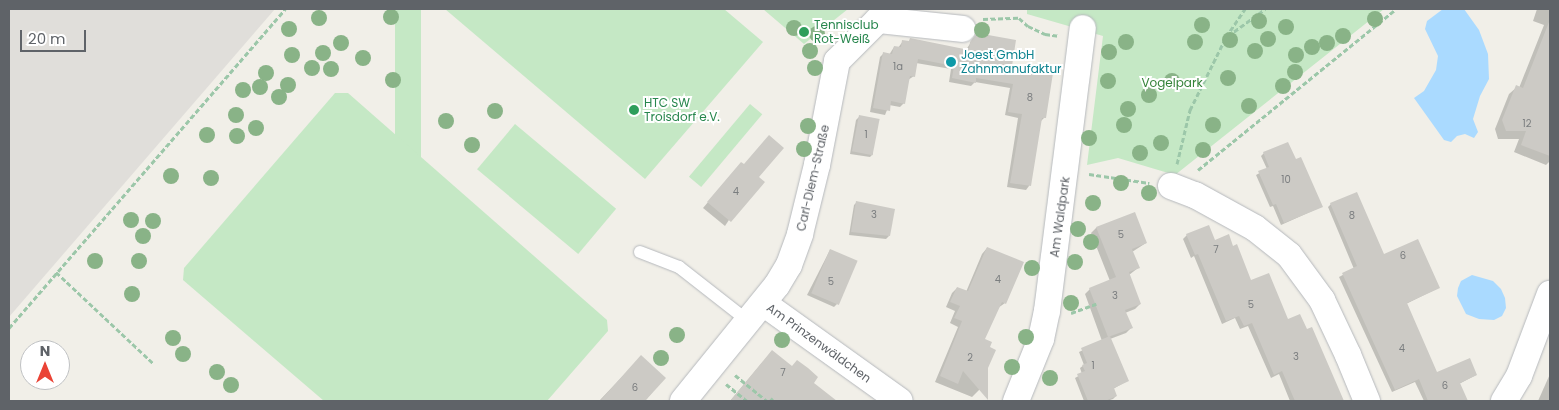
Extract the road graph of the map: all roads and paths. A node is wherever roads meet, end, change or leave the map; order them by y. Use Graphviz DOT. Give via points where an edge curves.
graph roads {
  1 [pos="285,9"];
  2 [pos="1245,9"];
  3 [pos="1265,9"];
  4 [pos="1396,9"];
  5 [pos="963,29"];
  6 [pos="1082,33"];
  7 [pos="1226,37"];
  8 [pos="1066,169"];
  9 [pos="1171,186"];
  10 [pos="640,252"];
  11 [pos="56,272"];
  12 [pos="1550,294"];
  13 [pos="755,312"];
  14 [pos="9,328"];
  15 [pos="154,364"];
  16 [pos="734,374"];
  17 [pos="719,378"];
  18 [pos="770,400"];
  19 [pos="683,401"];
  20 [pos="747,401"];
  21 [pos="900,401"];
  22 [pos="1016,401"];
  23 [pos="1367,401"];
  24 [pos="1504,401"];
  1 -- 11 [label="path"];
  2 -- 7 [label="path"];
  3 -- 7 [label="path"];
  4 -- 9 [label="path" via="1205,165"];
  5 -- 6 [label="path" via="984,18 1019,18 1045,34"];
  5 -- 13 [label="street, Carl-Diem-Straße" via="878,20 837,61 817,166 795,250 790,265"];
  6 -- 8 [label="street, Am Waldpark"];
  7 -- 9 [label="path" via="1190,110"];
  8 -- 9 [label="path"];
  8 -- 22 [label="street, Am Waldpark" via="1047,312 1041,339"];
  9 -- 23 [label="street" via="1195,195 1255,228 1289,256 1322,300"];
  10 -- 13 [label="lane" via="679,267"];
  11 -- 14 [label="path"];
  11 -- 15 [label="path"];
  12 -- 24 [label="street" via="1518,376"];
  13 -- 19 [label="street, Carl-Diem-Straße"];
  13 -- 21 [label="street, Am Prinzenwäldchen"];
  16 -- 18 [label="path"];
  17 -- 20 [label="path"];
}
